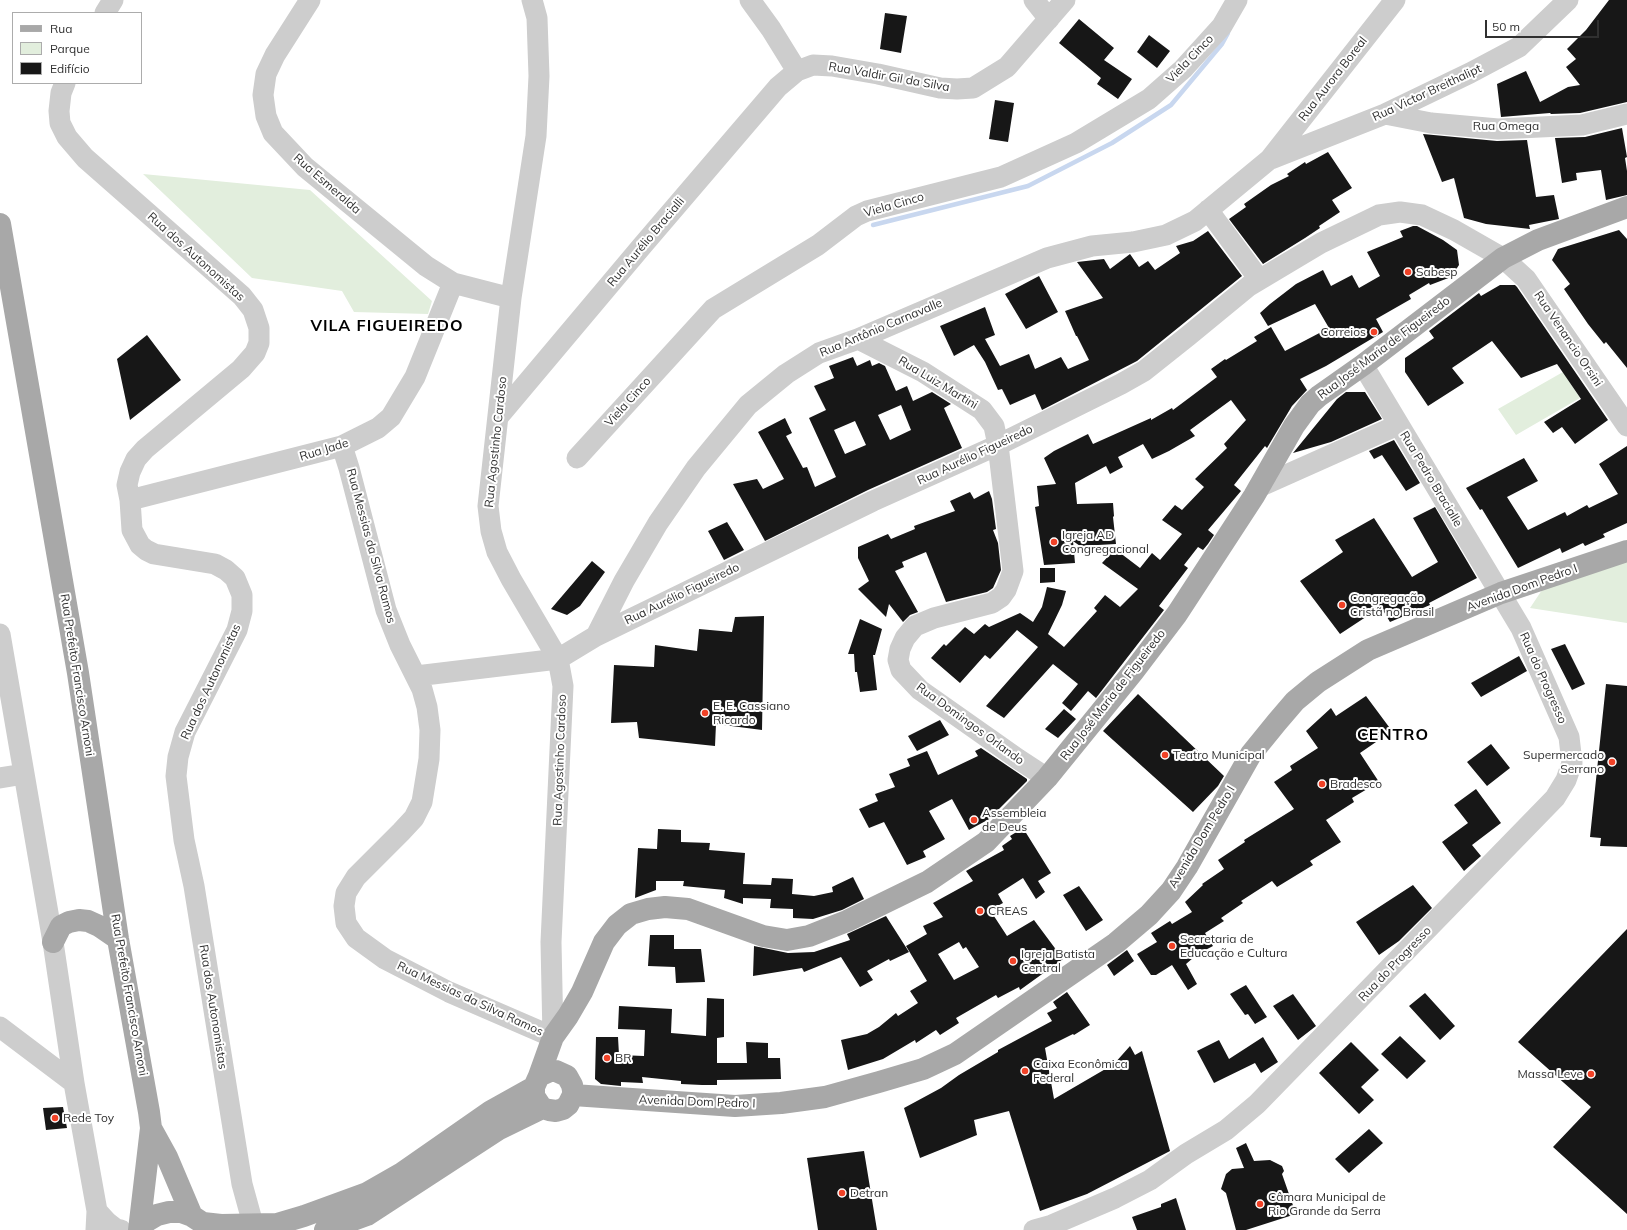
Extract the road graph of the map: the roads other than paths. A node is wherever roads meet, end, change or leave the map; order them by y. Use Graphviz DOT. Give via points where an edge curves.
graph roads {
  1 [pos="113,0"];
  2 [pos="310,0"];
  3 [pos="532,0"];
  4 [pos="750,0"];
  5 [pos="1034,0"];
  6 [pos="1065,0"];
  7 [pos="1237,0"];
  8 [pos="1395,0"];
  9 [pos="1568,0"];
  10 [pos="106,12"];
  11 [pos="1049,19"];
  12 [pos="797,71"];
  13 [pos="65,84"];
  14 [pos="1385,114"];
  15 [pos="1627,114"];
  16 [pos="1270,159"];
  17 [pos="1627,207"];
  18 [pos="1208,210"];
  19 [pos="0,224"];
  20 [pos="1503,258"];
  21 [pos="1260,280"];
  22 [pos="453,283"];
  23 [pos="511,298"];
  24 [pos="858,339"];
  25 [pos="1363,365"];
  26 [pos="499,416"];
  27 [pos="1398,425"];
  28 [pos="1627,426"];
  29 [pos="998,445"];
  30 [pos="342,446"];
  31 [pos="577,458"];
  32 [pos="1259,487"];
  33 [pos="130,500"];
  34 [pos="1627,551"];
  35 [pos="1501,593"];
  36 [pos="0,634"];
  37 [pos="596,636"];
  38 [pos="558,659"];
  39 [pos="416,676"];
  40 [pos="24,774"];
  41 [pos="0,778"];
  42 [pos="1048,778"];
  43 [pos="118,939"];
  44 [pos="53,942"];
  45 [pos="0,1027"];
  46 [pos="553,1037"];
  47 [pos="537,1082"];
  48 [pos="74,1083"];
  49 [pos="570,1086"];
  50 [pos="542,1108"];
  51 [pos="151,1128"];
  52 [pos="96,1220"];
  53 [pos="201,1223"];
  54 [pos="257,1227"];
  55 [pos="121,1230"];
  56 [pos="139,1230"];
  57 [pos="325,1230"];
  58 [pos="1034,1230"];
  1 -- 10 [label="street"];
  2 -- 22 [label="street, Rua Esmeralda" via="274,55 266,74 263,95 266,116 273,133 310,172 426,266"];
  3 -- 23 [label="street, Rua Agostinho Cardoso" via="536,18 538,62 536,136"];
  4 -- 12 [label="street" via="771,28"];
  5 -- 11 [label="street"];
  6 -- 11 [label="street, Rua Valdir Gil da Silva"];
  7 -- 31 [label="street, Viela Cinco" via="1222,26 1178,74 1149,99 1076,143 1001,177 856,216 818,245 713,309"];
  8 -- 16 [label="street, Rua Aurora Boreal"];
  9 -- 14 [label="street, Rua Victor Breithalipt" via="1519,47"];
  11 -- 12 [label="street, Rua Valdir Gil da Silva" via="1007,67 973,88 940,88 832,66 813,65"];
  12 -- 26 [label="street, Rua Aurélio Bracialli" via="778,87"];
  13 -- 33 [label="street, Rua dos Autonomistas" via="59,111 60,123 67,137 85,158 242,296 253,310 259,328 255,354 241,369 136,459 127,485"];
  14 -- 15 [label="street, Rua Omega" via="1431,123 1498,128 1582,125"];
  14 -- 16 [label="street, Rua Victor Breithalipt"];
  16 -- 18 [label="street, Rua Antônio Carnavalle"];
  17 -- 20 [label="main road, Rua José Maria de Figueiredo" via="1538,240"];
  18 -- 21 [label="street"];
  18 -- 24 [label="street, Rua Antônio Carnavalle" via="1195,221 1166,235 1133,242 1092,246 1047,258"];
  19 -- 43 [label="main road, Rua Prefeito Francisco Arnoni" via="78,674"];
  20 -- 21 [label="street, Rua Aurélio Figueiredo" via="1422,215 1400,212 1379,215 1321,243"];
  20 -- 25 [label="main road, Rua José Maria de Figueiredo"];
  20 -- 28 [label="street, Rua Venancio Orsini" via="1526,279"];
  21 -- 29 [label="street, Rua Aurélio Figueiredo" via="1248,286 1144,371"];
  22 -- 23 [label="street, Rua Esmeralda"];
  22 -- 30 [label="street, Rua Jade" via="415,377 391,417 378,428"];
  23 -- 26 [label="street, Rua Agostinho Cardoso"];
  24 -- 29 [label="street, Rua Luiz Martini" via="923,372 982,410 994,426"];
  24 -- 37 [label="street, Rua Antônio Carnavalle" via="819,353 786,374 748,405 696,468 658,523"];
  25 -- 27 [label="street, Rua Pedro Bracialle"];
  25 -- 32 [label="main road, Rua José Maria de Figueiredo" via="1310,404 1294,426"];
  26 -- 38 [label="street, Rua Agostinho Cardoso" via="488,506 491,531 497,552 511,580"];
  27 -- 32 [label="street"];
  27 -- 35 [label="street, Rua Pedro Bracialle"];
  29 -- 37 [label="street, Rua Aurélio Figueiredo" via="873,501"];
  29 -- 42 [label="street, Rua Domingos Orlando" via="1013,571 1006,590 1001,597 992,602 915,626 905,638 898,660 901,670 920,690"];
  30 -- 33 [label="street, Rua Jade"];
  30 -- 39 [label="street, Rua Messias da Silva Ramos" via="386,610"];
  32 -- 42 [label="main road, Rua José Maria de Figueiredo" via="1177,614"];
  33 -- 54 [label="street, Rua dos Autonomistas" via="132,530 140,545 154,554 215,564 235,578 242,594 242,611 237,630 185,732 176,776 184,840 195,893 242,1184"];
  34 -- 35 [label="main road, Avenida Dom Pedro I"];
  35 -- 49 [label="main road, Avenida Dom Pedro I" via="1368,650 1318,682 1295,701 1251,754 1187,867 1171,891 1149,914 1116,943 955,1054 923,1069 879,1082 825,1097 781,1103 735,1106"];
  35 -- 58 [label="street, Rua do Progresso" via="1521,628 1569,737 1572,763 1566,780 1555,798 1251,1110 1226,1130 1150,1180 1115,1198"];
  36 -- 40 [label="street"];
  37 -- 38 [label="street, Rua Aurélio Figueiredo"];
  38 -- 39 [label="street, Rua Aurélio Figueiredo"];
  38 -- 46 [label="street, Rua Agostinho Cardoso" via="563,686 552,942"];
  39 -- 46 [label="street, Rua Messias da Silva Ramos" via="427,707 430,730 429,759 422,802 414,818 402,832 356,877 346,893 346,923 356,938 385,959 449,992"];
  40 -- 41 [label="street"];
  40 -- 44 [label="street"];
  42 -- 46 [label="main road, Rua José Maria de Figueiredo" via="986,842 933,878 847,921 809,936 787,940 764,936 688,909 665,907 631,914 617,925 604,942 582,992"];
  43 -- 44 [label="main road" via="100,926 79,920 61,926"];
  43 -- 51 [label="main road, Rua Prefeito Francisco Arnoni"];
  44 -- 48 [label="street"];
  45 -- 48 [label="street"];
  46 -- 47 [label="main road, Rua José Maria de Figueiredo"];
  46 -- 49 [label="main road"];
  47 -- 49 [label="main road" via="550,1071 556,1071"];
  47 -- 50 [label="main road" via="534,1096"];
  47 -- 54 [label="main road" via="402,1173 367,1193 304,1216"];
  48 -- 52 [label="street"];
  49 -- 50 [label="main road" via="568,1104 563,1109 556,1111"];
  50 -- 57 [label="main road" via="499,1129 367,1216"];
  51 -- 53 [label="main road, Rua Prefeito Francisco Arnoni"];
  51 -- 56 [label="main road, Rua Prefeito Francisco Arnoni"];
  52 -- 55 [label="street" via="107,1222"];
  53 -- 54 [label="main road"];
  53 -- 56 [label="main road, Rua Prefeito Francisco Arnoni" via="181,1212 169,1212 157,1215"];
}
